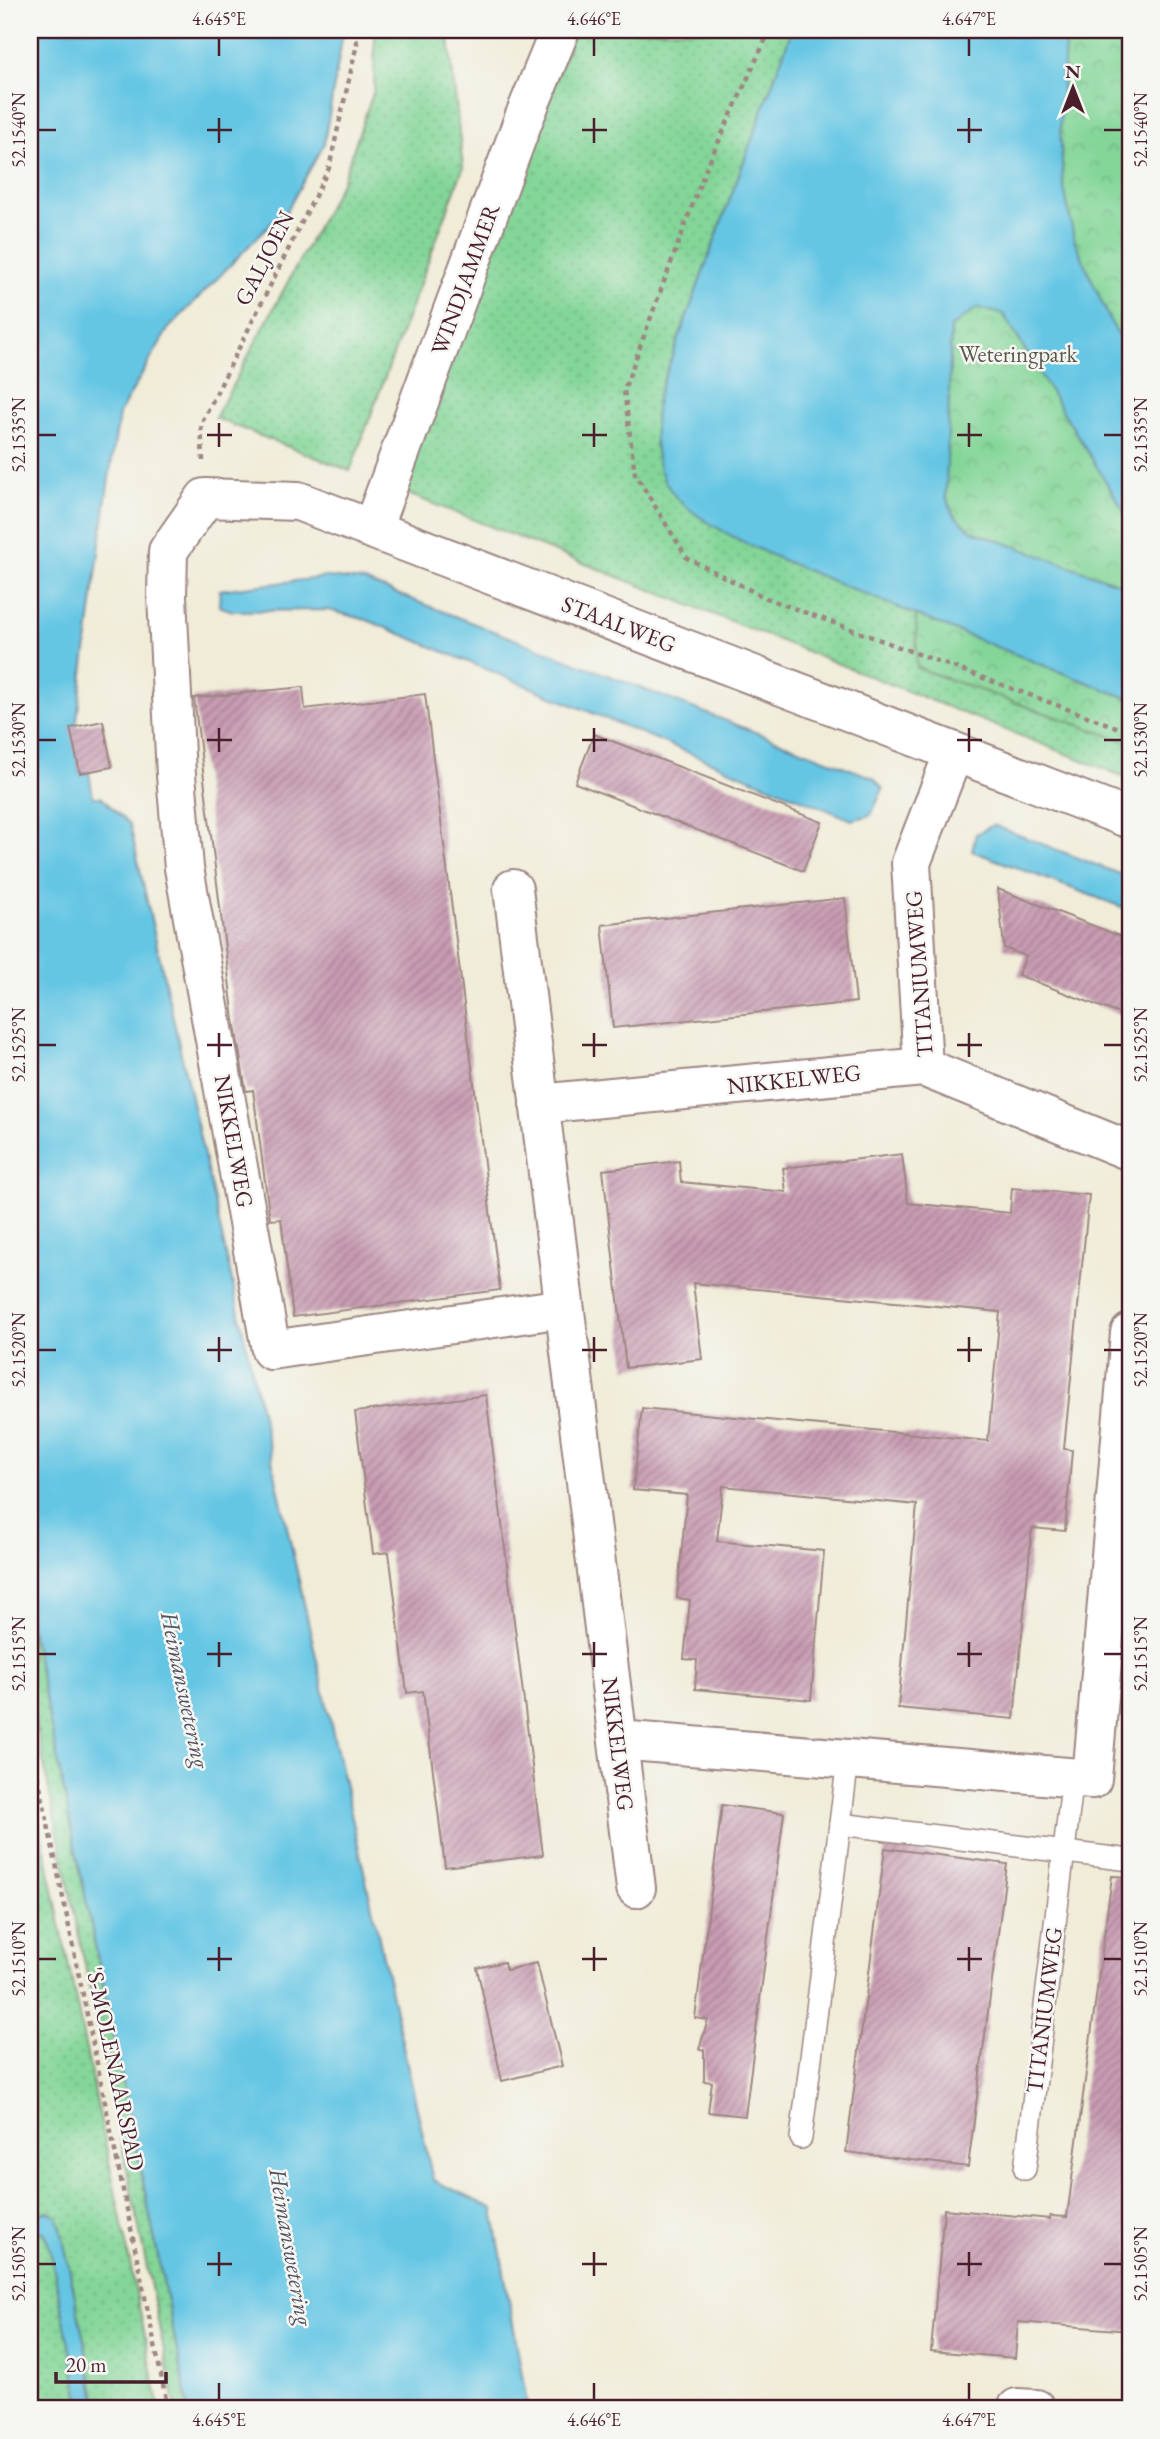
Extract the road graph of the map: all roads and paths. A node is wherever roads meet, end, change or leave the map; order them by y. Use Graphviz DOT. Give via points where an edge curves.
graph roads {
  1 [pos="355,30"];
  2 [pos="560,30"];
  3 [pos="770,30"];
  4 [pos="205,498"];
  5 [pos="372,529"];
  6 [pos="1130,732"];
  7 [pos="954,751"];
  8 [pos="1130,819"];
  9 [pos="513,889"];
  10 [pos="923,1067"];
  11 [pos="539,1104"];
  12 [pos="1130,1151"];
  13 [pos="564,1307"];
  14 [pos="1130,1333"];
  15 [pos="30,1737"];
  16 [pos="618,1740"];
  17 [pos="848,1759"];
  18 [pos="1073,1777"];
  19 [pos="840,1825"];
  20 [pos="1064,1852"];
  21 [pos="1130,1860"];
  22 [pos="636,1888"];
  23 [pos="801,2138"];
  24 [pos="1025,2169"];
  25 [pos="168,2409"];
  1 -- 4 [label="path, GALJOEN" via="357,44 329,168 201,424"];
  2 -- 5 [label="street, WINDJAMMER"];
  3 -- 6 [label="path" via="705,171 624,390 635,474 687,558 766,598"];
  4 -- 5 [label="street, STAALWEG" via="298,501"];
  4 -- 13 [label="street, NIKKELWEG" via="168,551 176,775 184,868 271,1350"];
  5 -- 7 [label="street, STAALWEG"];
  7 -- 8 [label="street, STAALWEG"];
  7 -- 10 [label="street, TITANIUMWEG" via="911,863"];
  9 -- 11 [label="street, NIKKELWEG"];
  10 -- 11 [label="street, NIKKELWEG"];
  10 -- 12 [label="street, TITANIUMWEG"];
  11 -- 13 [label="street, NIKKELWEG"];
  13 -- 16 [label="street, NIKKELWEG"];
  14 -- 18 [label="street" via="1092,1779"];
  15 -- 25 [label="path, 'S-MOLENAARSPAD"];
  16 -- 17 [label="street"];
  16 -- 22 [label="street, NIKKELWEG"];
  17 -- 18 [label="street"];
  17 -- 19 [label="lane"];
  18 -- 20 [label="lane, TITANIUMWEG"];
  19 -- 20 [label="lane"];
  19 -- 23 [label="lane"];
  20 -- 21 [label="lane"];
  20 -- 24 [label="lane, TITANIUMWEG"];
}
